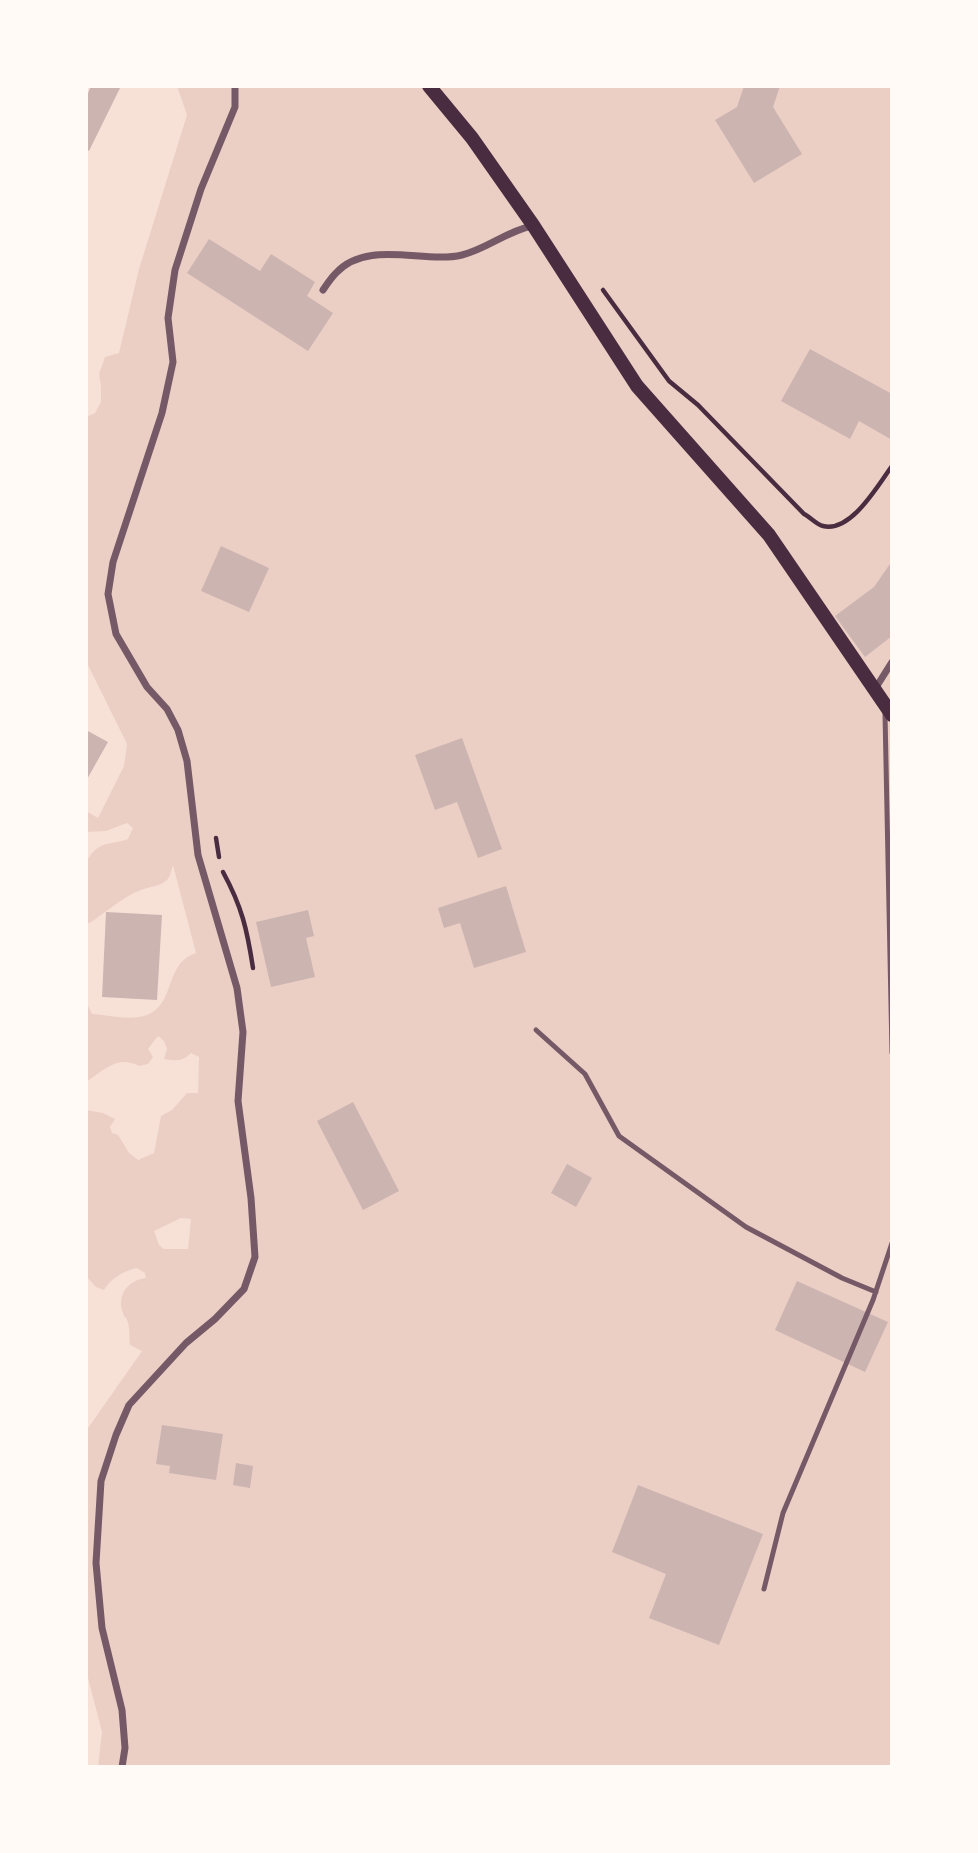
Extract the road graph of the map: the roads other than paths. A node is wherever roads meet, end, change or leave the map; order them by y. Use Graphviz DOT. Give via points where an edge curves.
graph roads {
  1 [pos="235,86"];
  2 [pos="429,86"];
  3 [pos="533,225"];
  4 [pos="323,290"];
  5 [pos="892,662"];
  6 [pos="875,690"];
  7 [pos="890,716"];
  8 [pos="536,1030"];
  9 [pos="892,1053"];
  10 [pos="892,1242"];
  11 [pos="876,1292"];
  12 [pos="764,1589"];
  13 [pos="122,1767"];
  1 -- 13 [label="street" via="235,107 175,270 168,318 173,362 165,401 107,594 116,634 147,687 167,709 187,761 198,855 237,988 243,1032 238,1101 255,1257 244,1289 129,1405 101,1481 96,1563 102,1628 122,1710"];
  2 -- 3 [label="main road" via="466,129"];
  3 -- 4 [label="street" via="463,255 381,254 358,260 337,271"];
  3 -- 6 [label="main road" via="637,386 769,535"];
  5 -- 6 [label="street"];
  6 -- 7 [label="main road"];
  7 -- 9 [label="lane"];
  8 -- 11 [label="lane" via="585,1074 619,1136 746,1227"];
  10 -- 11 [label="lane"];
  11 -- 12 [label="lane" via="783,1513"];
}
